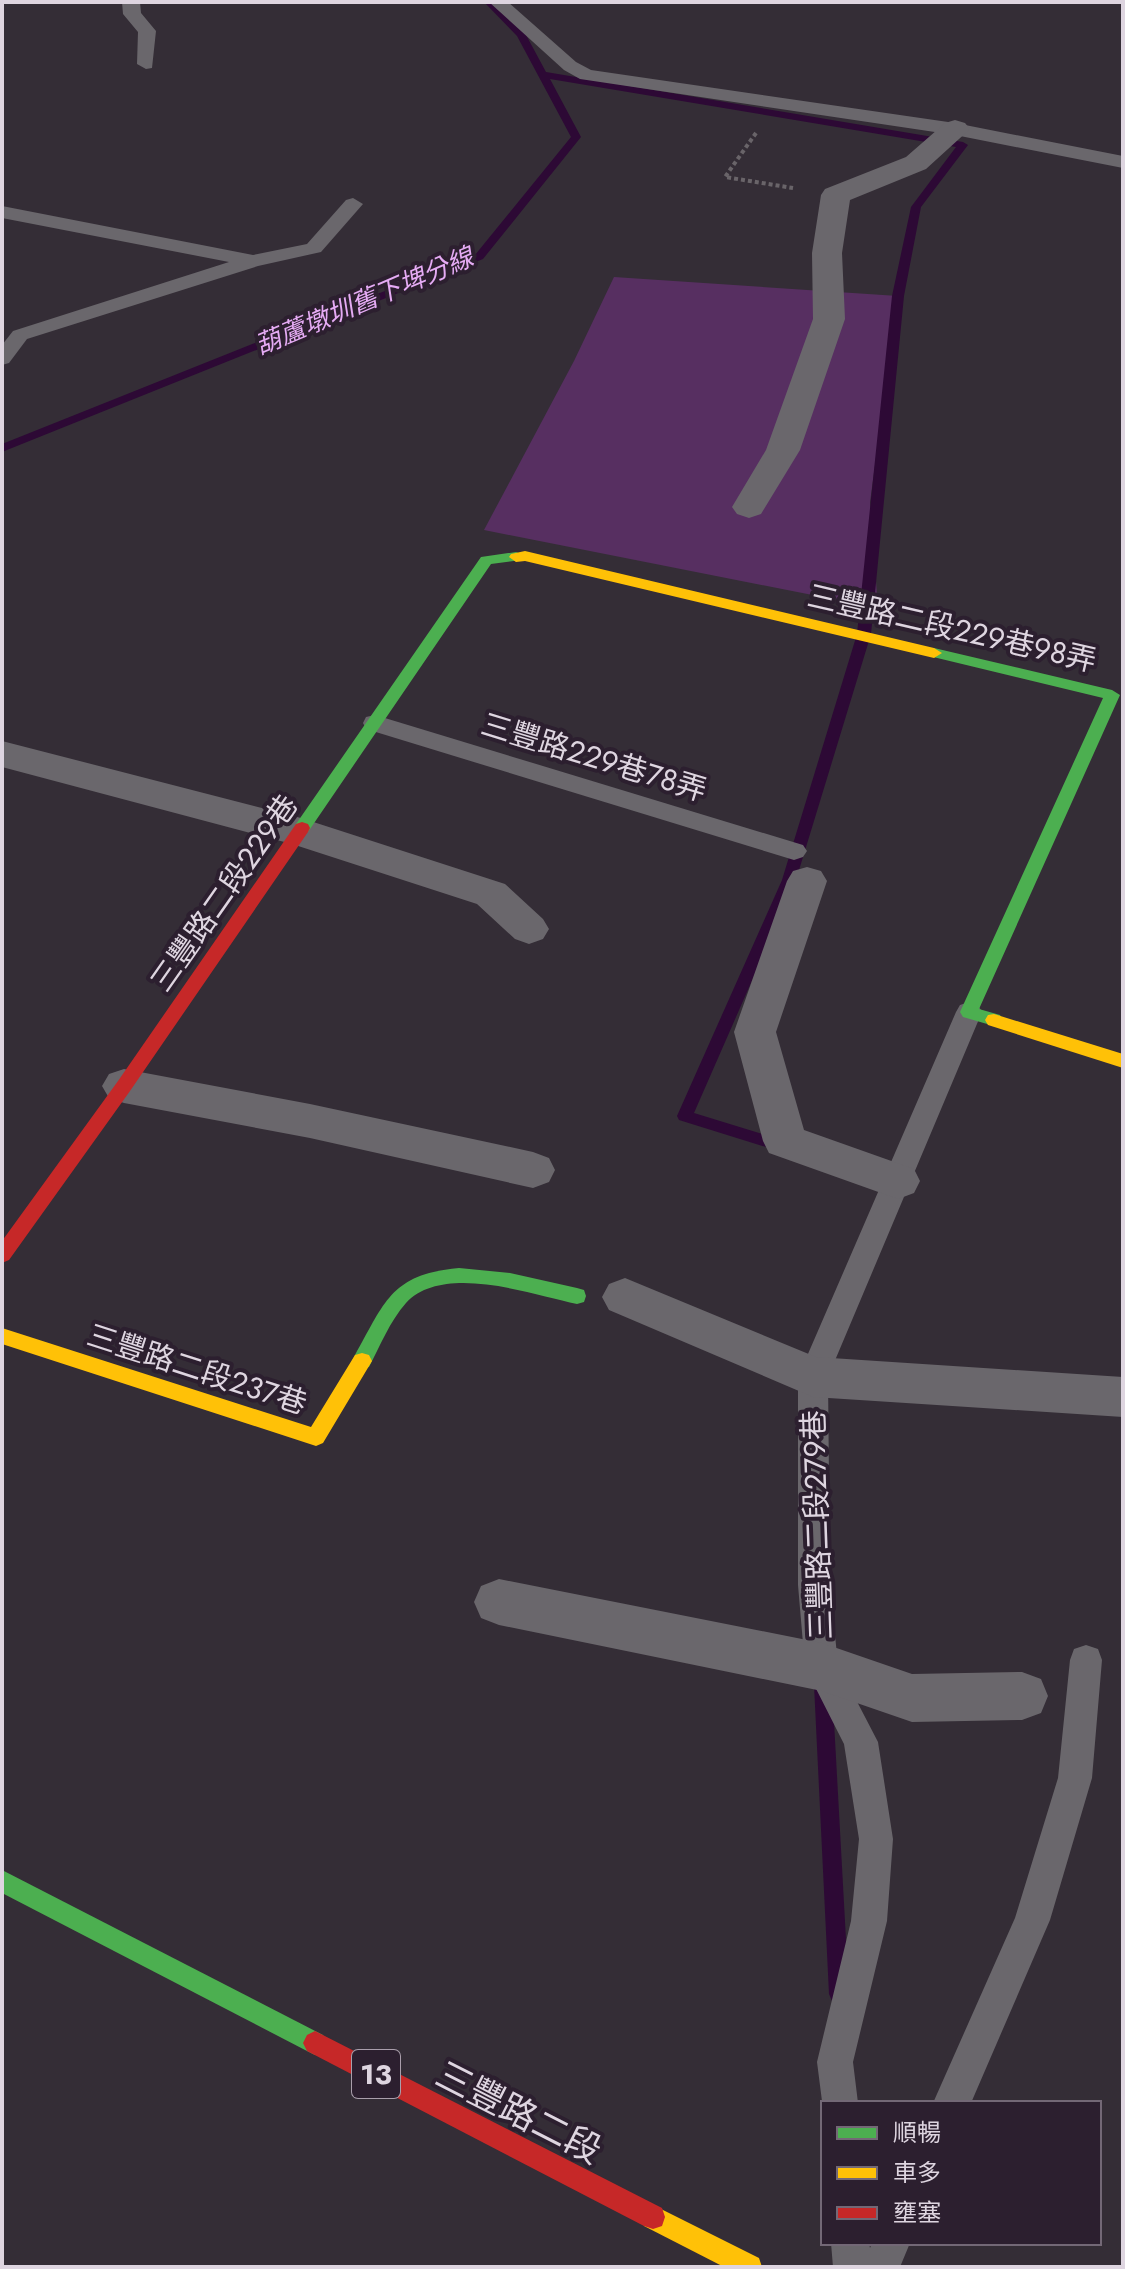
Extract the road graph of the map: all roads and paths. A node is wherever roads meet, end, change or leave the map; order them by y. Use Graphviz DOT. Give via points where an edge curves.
graph roads {
  1 [pos="131,2"];
  2 [pos="498,2"];
  3 [pos="146,64"];
  4 [pos="777,103"];
  5 [pos="955,129"];
  6 [pos="1123,162"];
  7 [pos="836,195"];
  8 [pos="353,204"];
  9 [pos="2,212"];
  10 [pos="253,261"];
  11 [pos="2,359"];
  12 [pos="749,507"];
  13 [pos="486,560"];
  14 [pos="375,723"];
  15 [pos="2,754"];
  16 [pos="301,832"];
  17 [pos="800,866"];
  18 [pos="529,929"];
  19 [pos="969,1012"];
  20 [pos="1123,1061"];
  21 [pos="124,1086"];
  22 [pos="533,1170"];
  23 [pos="898,1181"];
  24 [pos="2,1255"];
  25 [pos="577,1296"];
  26 [pos="625,1297"];
  27 [pos="2,1336"];
  28 [pos="813,1377"];
  29 [pos="1123,1397"];
  30 [pos="499,1602"];
  31 [pos="1086,1660"];
  32 [pos="822,1667"];
  33 [pos="1022,1696"];
  34 [pos="2,1881"];
  35 [pos="839,2101"];
  36 [pos="953,2101"];
  37 [pos="850,2245"];
  38 [pos="890,2245"];
  39 [pos="750,2267"];
  40 [pos="852,2267"];
  41 [pos="881,2267"];
  1 -- 3 [label="lane" via="132,14 147,31"];
  2 -- 4 [label="lane" via="586,75"];
  4 -- 5 [label="lane"];
  4 -- 7 [label="path" via="725,177"];
  5 -- 6 [label="lane"];
  5 -- 7 [label="street" via="916,163"];
  7 -- 12 [label="street" via="827,253 829,319 783,450"];
  8 -- 10 [label="lane" via="314,248"];
  9 -- 10 [label="lane"];
  10 -- 11 [label="lane" via="20,335"];
  13 -- 14 [label="street, 三豐路二段229巷"];
  13 -- 19 [label="street, 三豐路二段229巷98弄" via="525,556 1112,695"];
  14 -- 16 [label="street, 三豐路二段229巷"];
  14 -- 17 [label="lane, 三豐路229巷78弄"];
  15 -- 16 [label="street"];
  16 -- 18 [label="street" via="491,894"];
  16 -- 21 [label="street, 三豐路二段229巷"];
  17 -- 23 [label="street" via="755,1032 785,1141"];
  19 -- 20 [label="street"];
  19 -- 23 [label="lane, 三豐路二段279巷"];
  21 -- 22 [label="street"];
  21 -- 24 [label="street, 三豐路二段229巷"];
  23 -- 28 [label="lane, 三豐路二段279巷"];
  25 -- 27 [label="street, 三豐路二段237巷" via="458,1274 426,1278 401,1295 316,1437"];
  26 -- 28 [label="street"];
  28 -- 29 [label="street"];
  28 -- 32 [label="lane, 三豐路二段279巷" via="814,1585"];
  30 -- 32 [label="street"];
  31 -- 36 [label="lane" via="1071,1792 1032,1920"];
  32 -- 33 [label="street" via="912,1698"];
  32 -- 35 [label="lane, 三豐路二段279巷" via="861,1742 876,1839 869,1921 835,2062"];
  34 -- 39 [label="street, 三豐路二段 / 13"];
  37 -- 40 [label="lane"];
  38 -- 41 [label="lane"];
}
